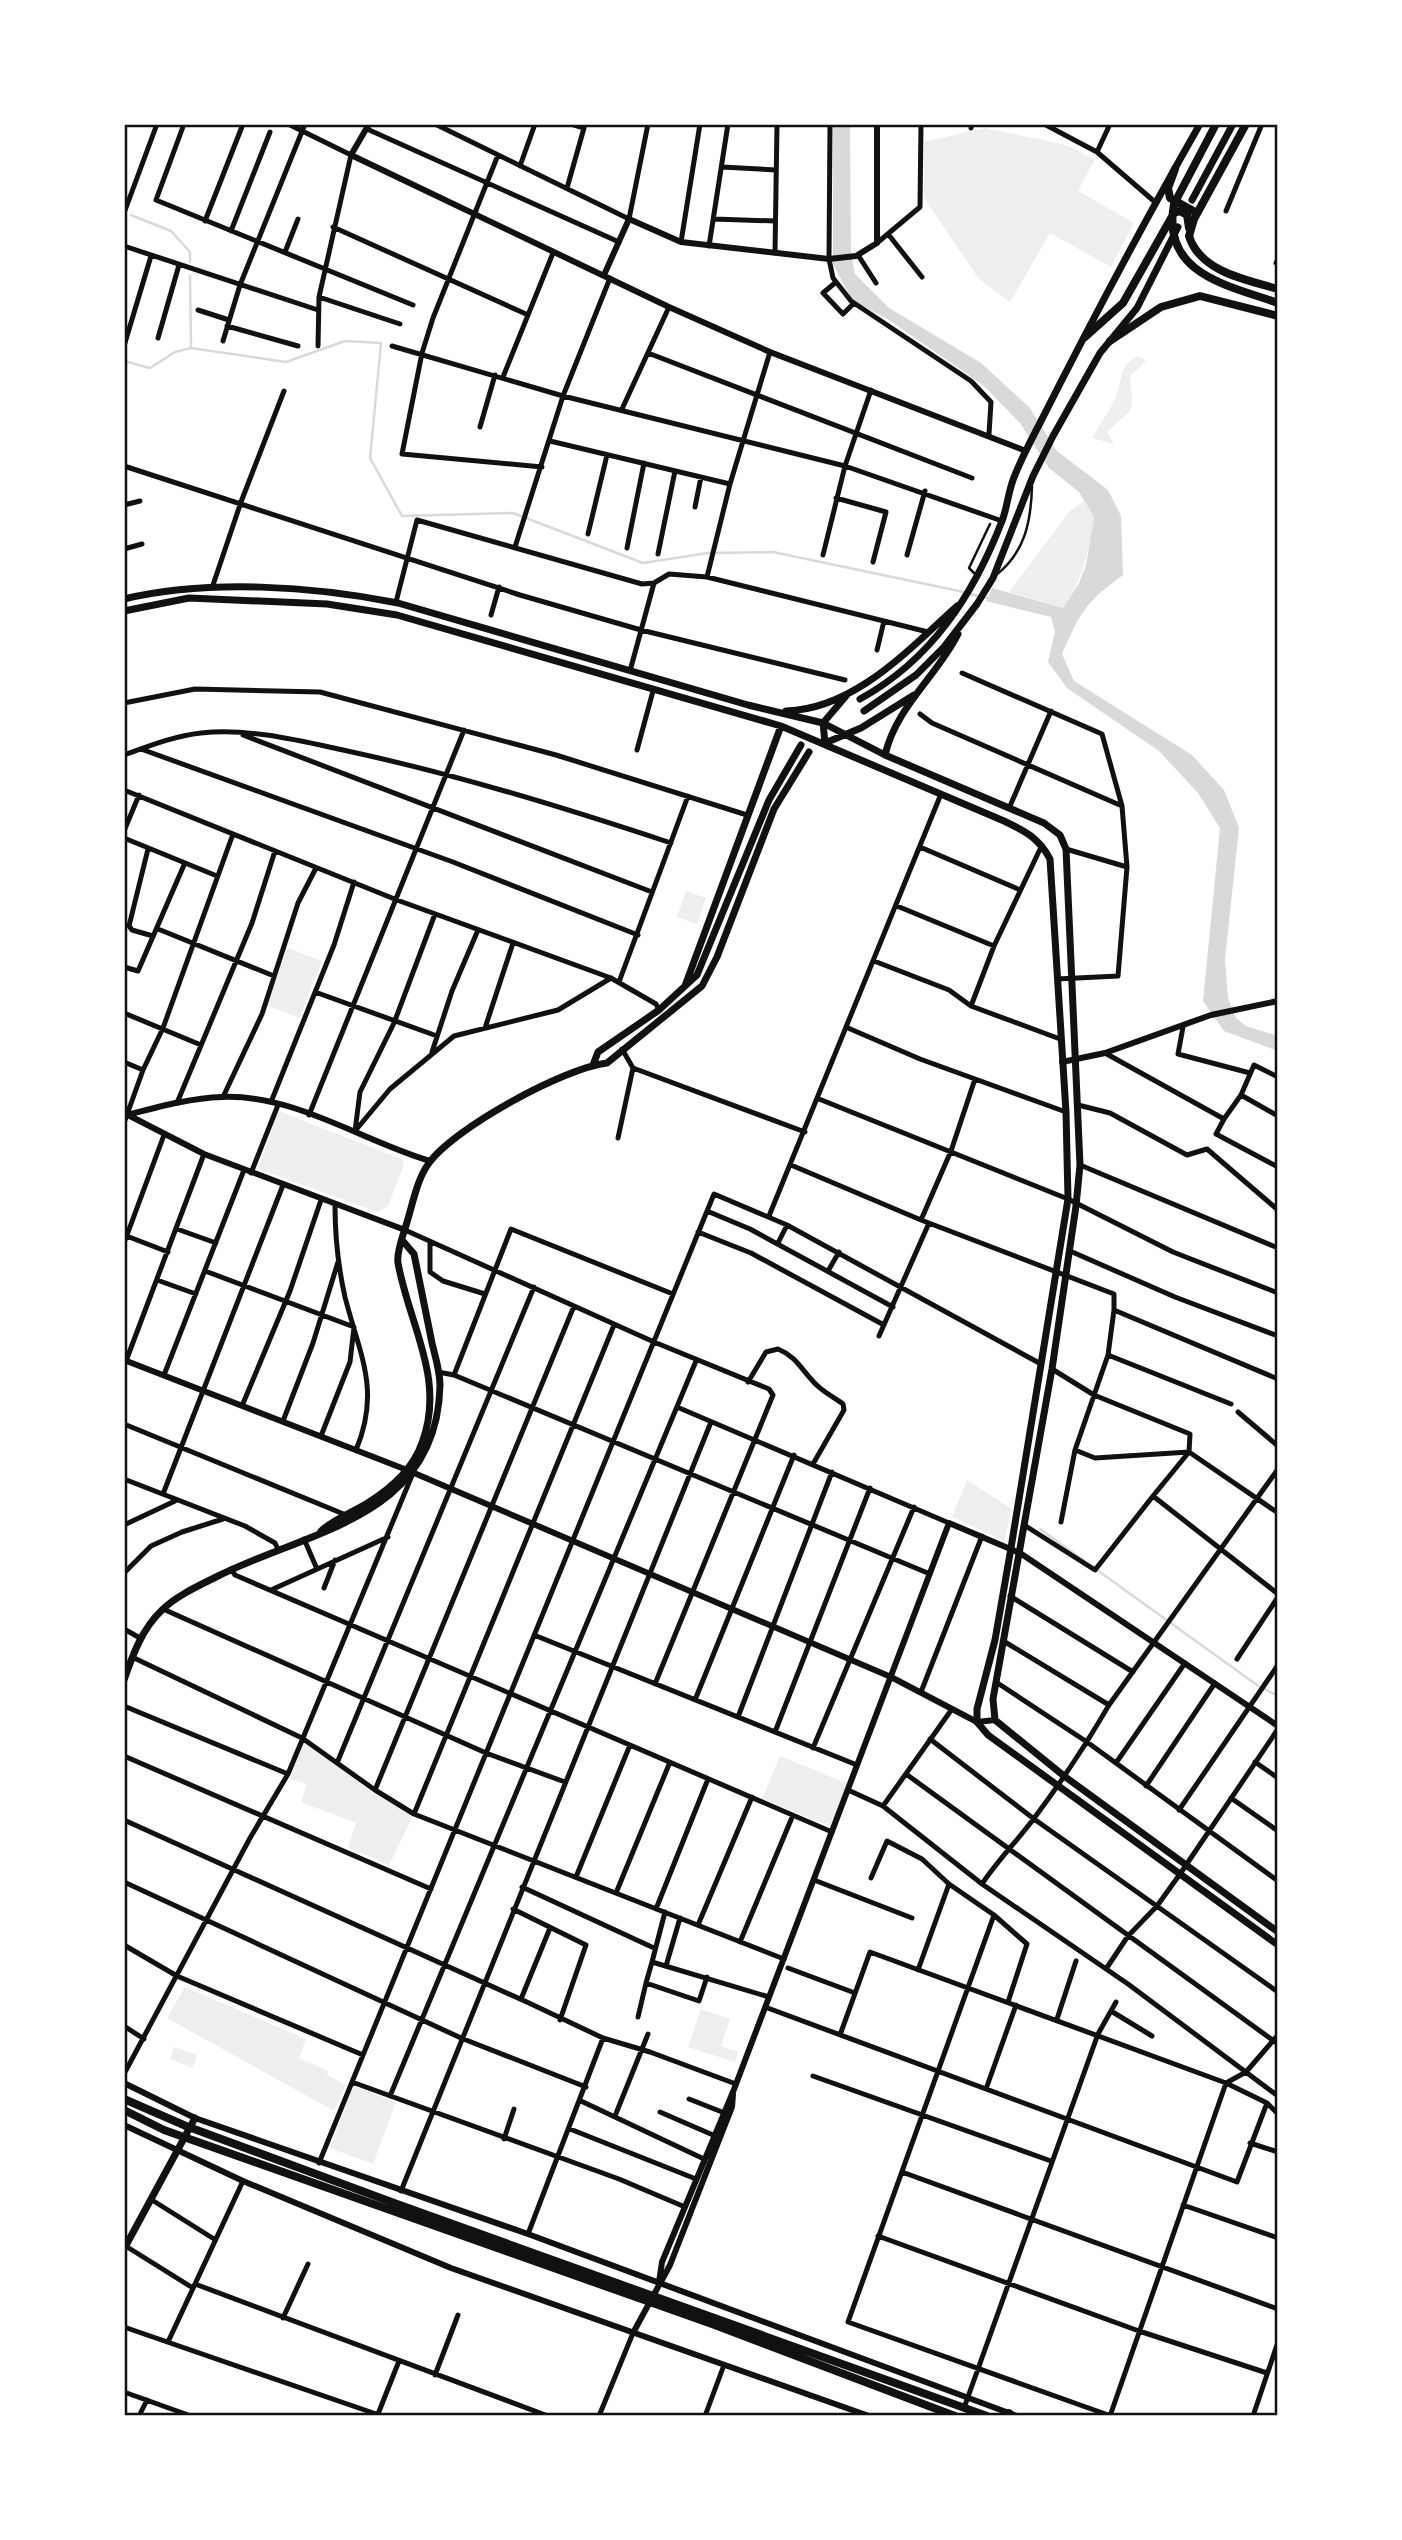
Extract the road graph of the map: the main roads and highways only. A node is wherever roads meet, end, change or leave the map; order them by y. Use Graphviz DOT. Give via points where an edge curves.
graph roads {
  1 [pos="1200,124"];
  2 [pos="1216,124"];
  3 [pos="1233,124"];
  4 [pos="1246,124"];
  5 [pos="1175,169"];
  6 [pos="1192,200"];
  7 [pos="1197,213"];
  8 [pos="1178,227"];
  9 [pos="1189,232"];
  10 [pos="1278,289"];
  11 [pos="1278,303"];
  12 [pos="1278,316"];
  13 [pos="1084,337"];
  14 [pos="1110,341"];
  15 [pos="124,599"];
  16 [pos="962,601"];
  17 [pos="124,611"];
  18 [pos="965,621"];
  19 [pos="850,691"];
  20 [pos="914,694"];
  21 [pos="860,699"];
  22 [pos="775,711"];
  23 [pos="864,711"];
  24 [pos="823,723"];
  25 [pos="781,726"];
  26 [pos="846,736"];
  27 [pos="825,743"];
  28 [pos="801,745"];
  29 [pos="809,752"];
  30 [pos="885,755"];
  31 [pos="684,990"];
  32 [pos="593,1065"];
  33 [pos="402,1240"];
  34 [pos="410,1472"];
  35 [pos="321,1531"];
  36 [pos="125,1677"];
  37 [pos="1278,1932"];
  38 [pos="1278,1945"];
  39 [pos="124,2099"];
  40 [pos="124,2110"];
  41 [pos="195,2118"];
  42 [pos="125,2246"];
  43 [pos="659,2302"];
  44 [pos="955,2416"];
  45 [pos="987,2416"];
  1 -- 5 [label="main road"];
  2 -- 11 [label="main road" via="1179,191 1172,216 1175,241 1200,274"];
  3 -- 6 [label="main road"];
  4 -- 7 [label="main road"];
  5 -- 7 [label="main road" via="1168,188 1170,198"];
  5 -- 13 [label="main road"];
  7 -- 9 [label="main road"];
  8 -- 14 [label="main road" via="1137,308"];
  9 -- 10 [label="main road" via="1197,252 1213,266"];
  9 -- 13 [label="main road" via="1186,215 1174,213 1123,303"];
  12 -- 14 [label="main road" via="1200,296 1161,307"];
  13 -- 16 [label="main road" via="1013,480 1003,521"];
  14 -- 18 [label="main road" via="1051,439 993,578"];
  15 -- 22 [label="main road" via="189,587 347,593 396,602"];
  16 -- 19 [label="main road" via="899,660"];
  16 -- 21 [label="main road" via="924,652 895,678"];
  17 -- 25 [label="main road" via="189,598 327,604 397,615"];
  18 -- 20 [label="main road" via="942,662"];
  18 -- 23 [label="main road" via="916,675"];
  19 -- 22 [label="main road" via="811,708"];
  19 -- 24 [label="main road"];
  20 -- 26 [label="main road"];
  20 -- 30 [label="main road"];
  22 -- 24 [label="main road"];
  24 -- 26 [label="main road"];
  24 -- 27 [label="main road"];
  25 -- 27 [label="main road"];
  25 -- 31 [label="main road"];
  26 -- 27 [label="main road"];
  26 -- 30 [label="main road"];
  27 -- 38 [label="main road" via="1029,832 1050,859 1068,1199 995,1640 977,1722 988,1735"];
  28 -- 31 [label="main road" via="775,785 710,948"];
  29 -- 32 [label="main road" via="775,809 702,986 607,1063"];
  30 -- 37 [label="main road" via="1044,823 1060,835 1066,849 1080,1165 1052,1369 993,1699 995,1720"];
  31 -- 32 [label="main road" via="598,1052"];
  32 -- 33 [label="main road" via="540,1086 484,1117 430,1161"];
  33 -- 34 [label="main road" via="397,1260 431,1384 427,1427"];
  33 -- 34 [label="main road" via="414,1254 440,1383 427,1447"];
  34 -- 35 [label="main road"];
  34 -- 35 [label="main road" via="389,1498"];
  35 -- 36 [label="main road" via="231,1569 163,1609 141,1639"];
  39 -- 43 [label="main road"];
  40 -- 43 [label="main road" via="164,2130"];
  41 -- 42 [label="main road"];
  43 -- 44 [label="main road"];
  43 -- 45 [label="main road"];
}
